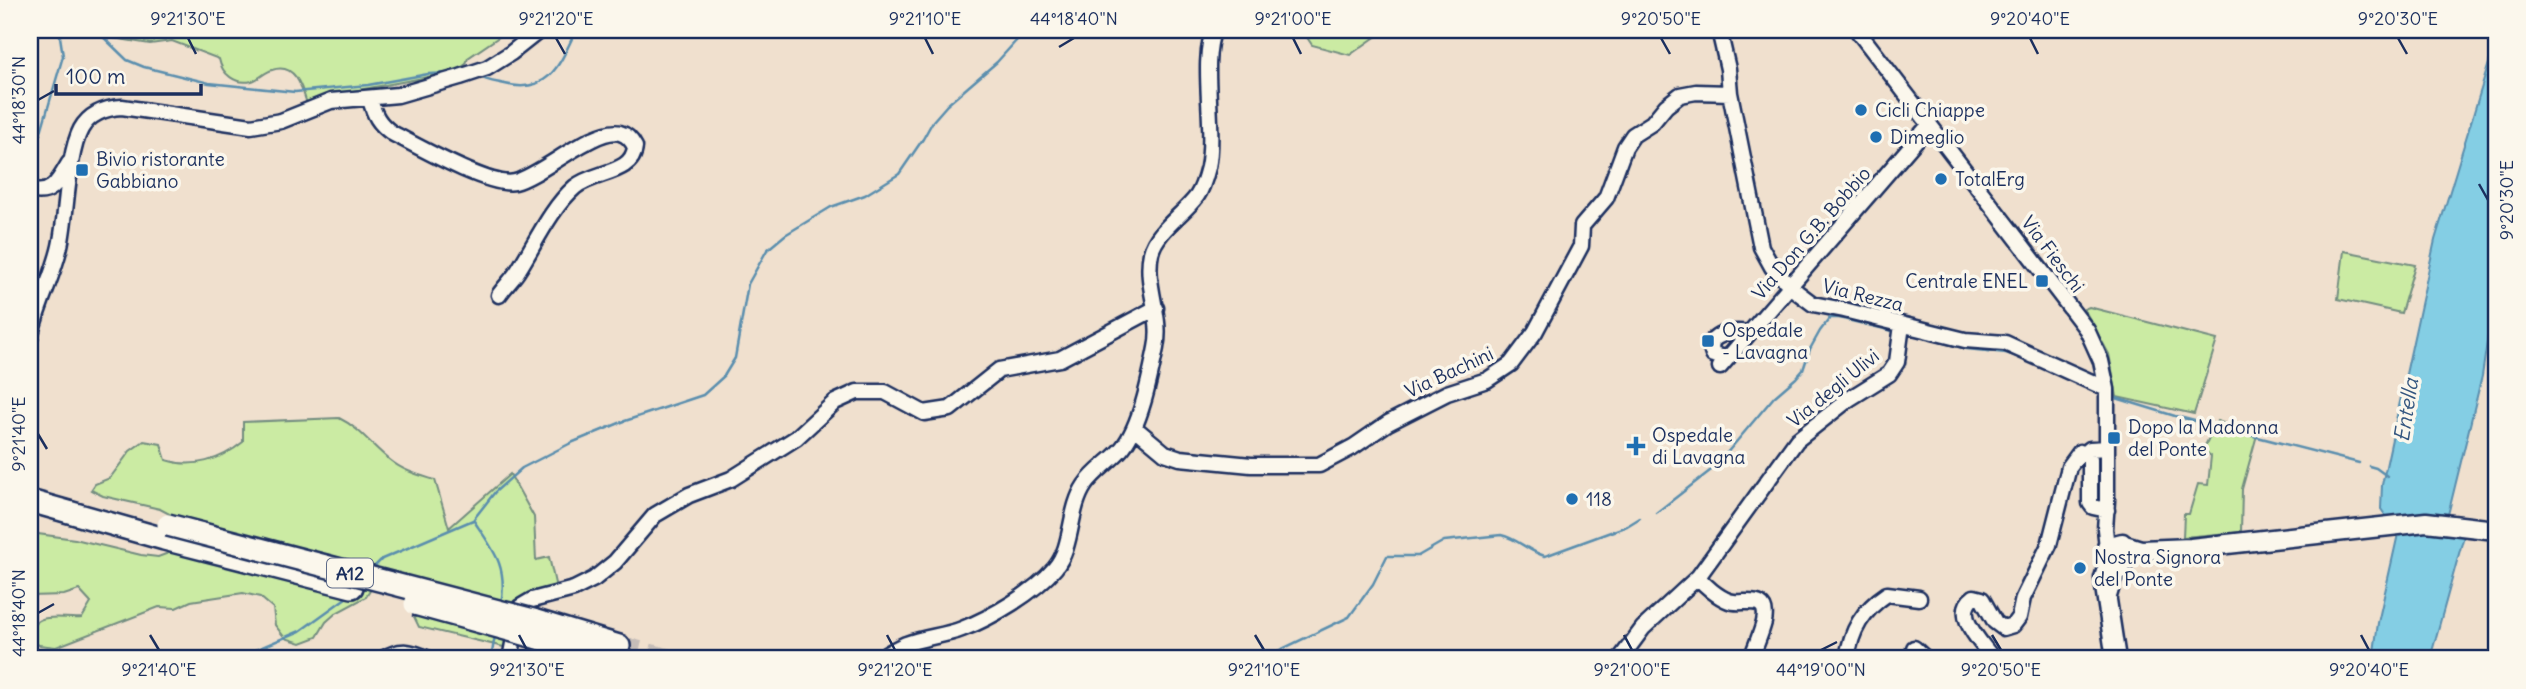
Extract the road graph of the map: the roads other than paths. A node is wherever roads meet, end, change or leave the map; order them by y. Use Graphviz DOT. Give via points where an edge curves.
graph roads {
  1 [pos="540,30"];
  2 [pos="1214,30"];
  3 [pos="1719,30"];
  4 [pos="1857,30"];
  5 [pos="1730,93"];
  6 [pos="370,99"];
  7 [pos="1930,124"];
  8 [pos="73,155"];
  9 [pos="30,190"];
  10 [pos="1790,286"];
  11 [pos="499,295"];
  12 [pos="1156,308"];
  13 [pos="1902,326"];
  14 [pos="1749,333"];
  15 [pos="30,339"];
  16 [pos="2107,389"];
  17 [pos="1135,428"];
  18 [pos="2107,447"];
  19 [pos="2085,454"];
  20 [pos="30,487"];
  21 [pos="30,501"];
  22 [pos="2107,509"];
  23 [pos="2496,530"];
  24 [pos="166,532"];
  25 [pos="2118,554"];
  26 [pos="1698,577"];
  27 [pos="1919,598"];
  28 [pos="907,644"];
  29 [pos="1914,648"];
  30 [pos="612,653"];
  31 [pos="383,659"];
  32 [pos="429,659"];
  33 [pos="510,659"];
  34 [pos="878,659"];
  35 [pos="893,659"];
  36 [pos="1620,659"];
  37 [pos="1694,659"];
  38 [pos="1710,659"];
  39 [pos="1751,659"];
  40 [pos="1847,659"];
  41 [pos="1926,659"];
  42 [pos="1993,659"];
  43 [pos="2116,659"];
  1 -- 6 [label="street" via="487,68"];
  2 -- 12 [label="street" via="1208,166 1199,195 1151,251 1149,279"];
  3 -- 5 [label="street, Via Rezza"];
  4 -- 7 [label="street, Via Fieschi"];
  5 -- 10 [label="street, Via Rezza" via="1761,247"];
  5 -- 17 [label="street, Via Bachini" via="1680,94 1633,135 1606,198 1582,226 1581,246 1535,332 1511,364 1487,380 1447,393 1319,465 1180,458 1165,453"];
  6 -- 8 [label="street" via="331,101 281,121 251,125 111,108 91,116"];
  6 -- 11 [label="street" via="381,126 497,182 518,181 605,135 623,133 631,140 635,148 631,161 573,189"];
  7 -- 10 [label="street, Via Don G.B. Bobbio"];
  7 -- 16 [label="street, Via Fieschi" via="2087,330"];
  8 -- 9 [label="street" via="51,190"];
  8 -- 15 [label="street" via="60,247"];
  10 -- 13 [label="street, Via Rezza" via="1813,304"];
  10 -- 14 [label="street, Via Don G.B. Bobbio"];
  12 -- 17 [label="street" via="1157,344"];
  12 -- 33 [label="street" via="1060,359 999,370 950,409 924,413 885,392 856,392 835,402 796,438 731,479 689,495 655,515 594,579 520,607"];
  13 -- 16 [label="street, Via Rezza" via="1965,340 2005,343"];
  13 -- 26 [label="street, Via degli Ulivi" via="1896,362 1889,374 1797,440"];
  14 -- 14 [label="street, Via Don G.B. Bobbio" via="1724,363 1713,355 1712,341 1720,335"];
  16 -- 18 [label="street, Via Fieschi"];
  17 -- 28 [label="street" via="1086,484 1055,568 985,619"];
  18 -- 19 [label="street"];
  18 -- 22 [label="street, Via Fieschi"];
  19 -- 22 [label="street" via="2090,459 2090,503"];
  19 -- 42 [label="street" via="2076,455 2069,467 2049,545 2013,625 2003,628 1995,622 1982,599 1973,597 1965,609 1966,621"];
  20 -- 24 [label="highway, A12"];
  21 -- 24 [label="highway, A12"];
  22 -- 25 [label="street, Via Fieschi" via="2105,529"];
  23 -- 25 [label="main road" via="2426,522"];
  24 -- 30 [label="highway, A12, bridge" via="531,627"];
  25 -- 43 [label="main road" via="2104,578"];
  26 -- 36 [label="street, Via degli Ulivi" via="1643,628"];
  26 -- 39 [label="street" via="1729,601 1751,600 1763,610"];
  27 -- 40 [label="street" via="1887,594 1872,603 1850,641"];
  28 -- 34 [label="street"];
  28 -- 35 [label="street"];
  29 -- 41 [label="street"];
  31 -- 32 [label="street" via="410,650"];
  37 -- 38 [label="street"];
}
